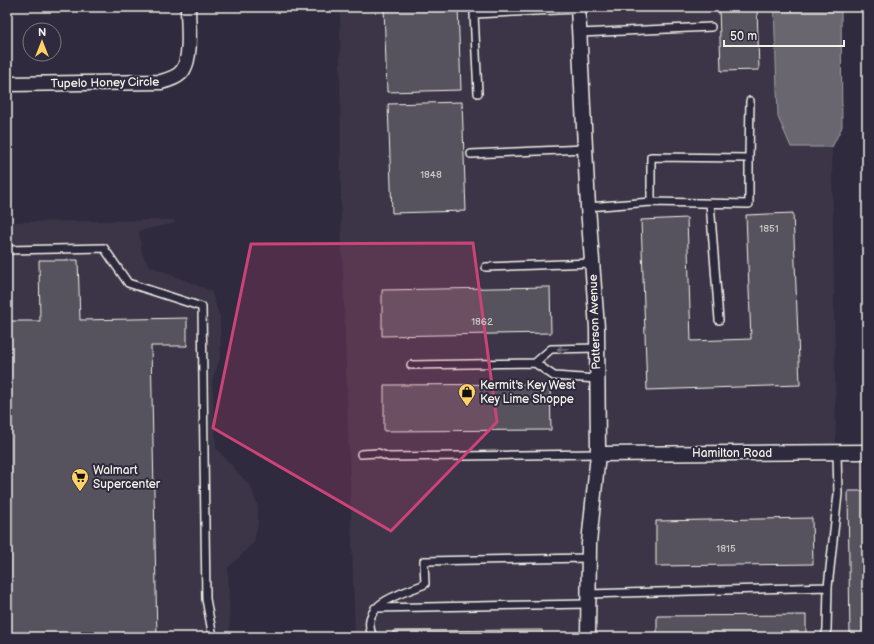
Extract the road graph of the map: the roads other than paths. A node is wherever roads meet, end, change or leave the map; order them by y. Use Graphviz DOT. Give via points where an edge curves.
graph roads {
  1 [pos="188,7"];
  2 [pos="578,8"];
  3 [pos="711,27"];
  4 [pos="580,33"];
  5 [pos="7,84"];
  6 [pos="478,93"];
  7 [pos="750,101"];
  8 [pos="585,150"];
  9 [pos="471,154"];
  10 [pos="750,158"];
  11 [pos="651,202"];
  12 [pos="710,203"];
  13 [pos="588,207"];
  14 [pos="7,250"];
  15 [pos="592,263"];
  16 [pos="486,267"];
  17 [pos="719,320"];
  18 [pos="597,348"];
  19 [pos="535,363"];
  20 [pos="411,365"];
  21 [pos="597,379"];
  22 [pos="867,452"];
  23 [pos="837,453"];
  24 [pos="361,454"];
  25 [pos="598,454"];
  26 [pos="589,558"];
  27 [pos="828,587"];
  28 [pos="588,599"];
  29 [pos="375,608"];
  30 [pos="213,637"];
  31 [pos="374,637"];
  32 [pos="588,637"];
  33 [pos="825,637"];
  1 -- 5 [label="street, Tupelo Honey Circle" via="189,52 183,71 170,80"];
  2 -- 4 [label="street, Patterson Avenue"];
  2 -- 6 [label="lane" via="474,14"];
  3 -- 4 [label="lane"];
  4 -- 8 [label="street, Patterson Avenue"];
  7 -- 10 [label="lane"];
  8 -- 9 [label="lane"];
  8 -- 13 [label="street, Patterson Avenue"];
  10 -- 11 [label="lane" via="652,157"];
  10 -- 12 [label="lane" via="749,204"];
  11 -- 12 [label="lane"];
  11 -- 13 [label="lane"];
  12 -- 17 [label="lane"];
  13 -- 15 [label="street, Patterson Avenue"];
  14 -- 30 [label="lane" via="104,248 128,283 202,307 206,599"];
  15 -- 16 [label="lane"];
  15 -- 18 [label="street, Patterson Avenue"];
  18 -- 19 [label="lane, one-way" via="551,349"];
  18 -- 21 [label="street, Patterson Avenue"];
  19 -- 20 [label="lane"];
  19 -- 21 [label="lane" via="554,376"];
  21 -- 25 [label="street, Patterson Avenue"];
  22 -- 23 [label="street, Hamilton Road"];
  23 -- 25 [label="street, Hamilton Road"];
  23 -- 27 [label="lane" via="838,494"];
  24 -- 25 [label="lane" via="378,453 388,457"];
  25 -- 26 [label="street, Patterson Avenue"];
  26 -- 28 [label="street, Patterson Avenue"];
  26 -- 29 [label="lane" via="424,561 425,584 379,603"];
  27 -- 28 [label="lane"];
  27 -- 33 [label="lane"];
  28 -- 29 [label="lane"];
  28 -- 32 [label="street, Patterson Avenue"];
  29 -- 31 [label="lane" via="371,614 371,632"];
}
